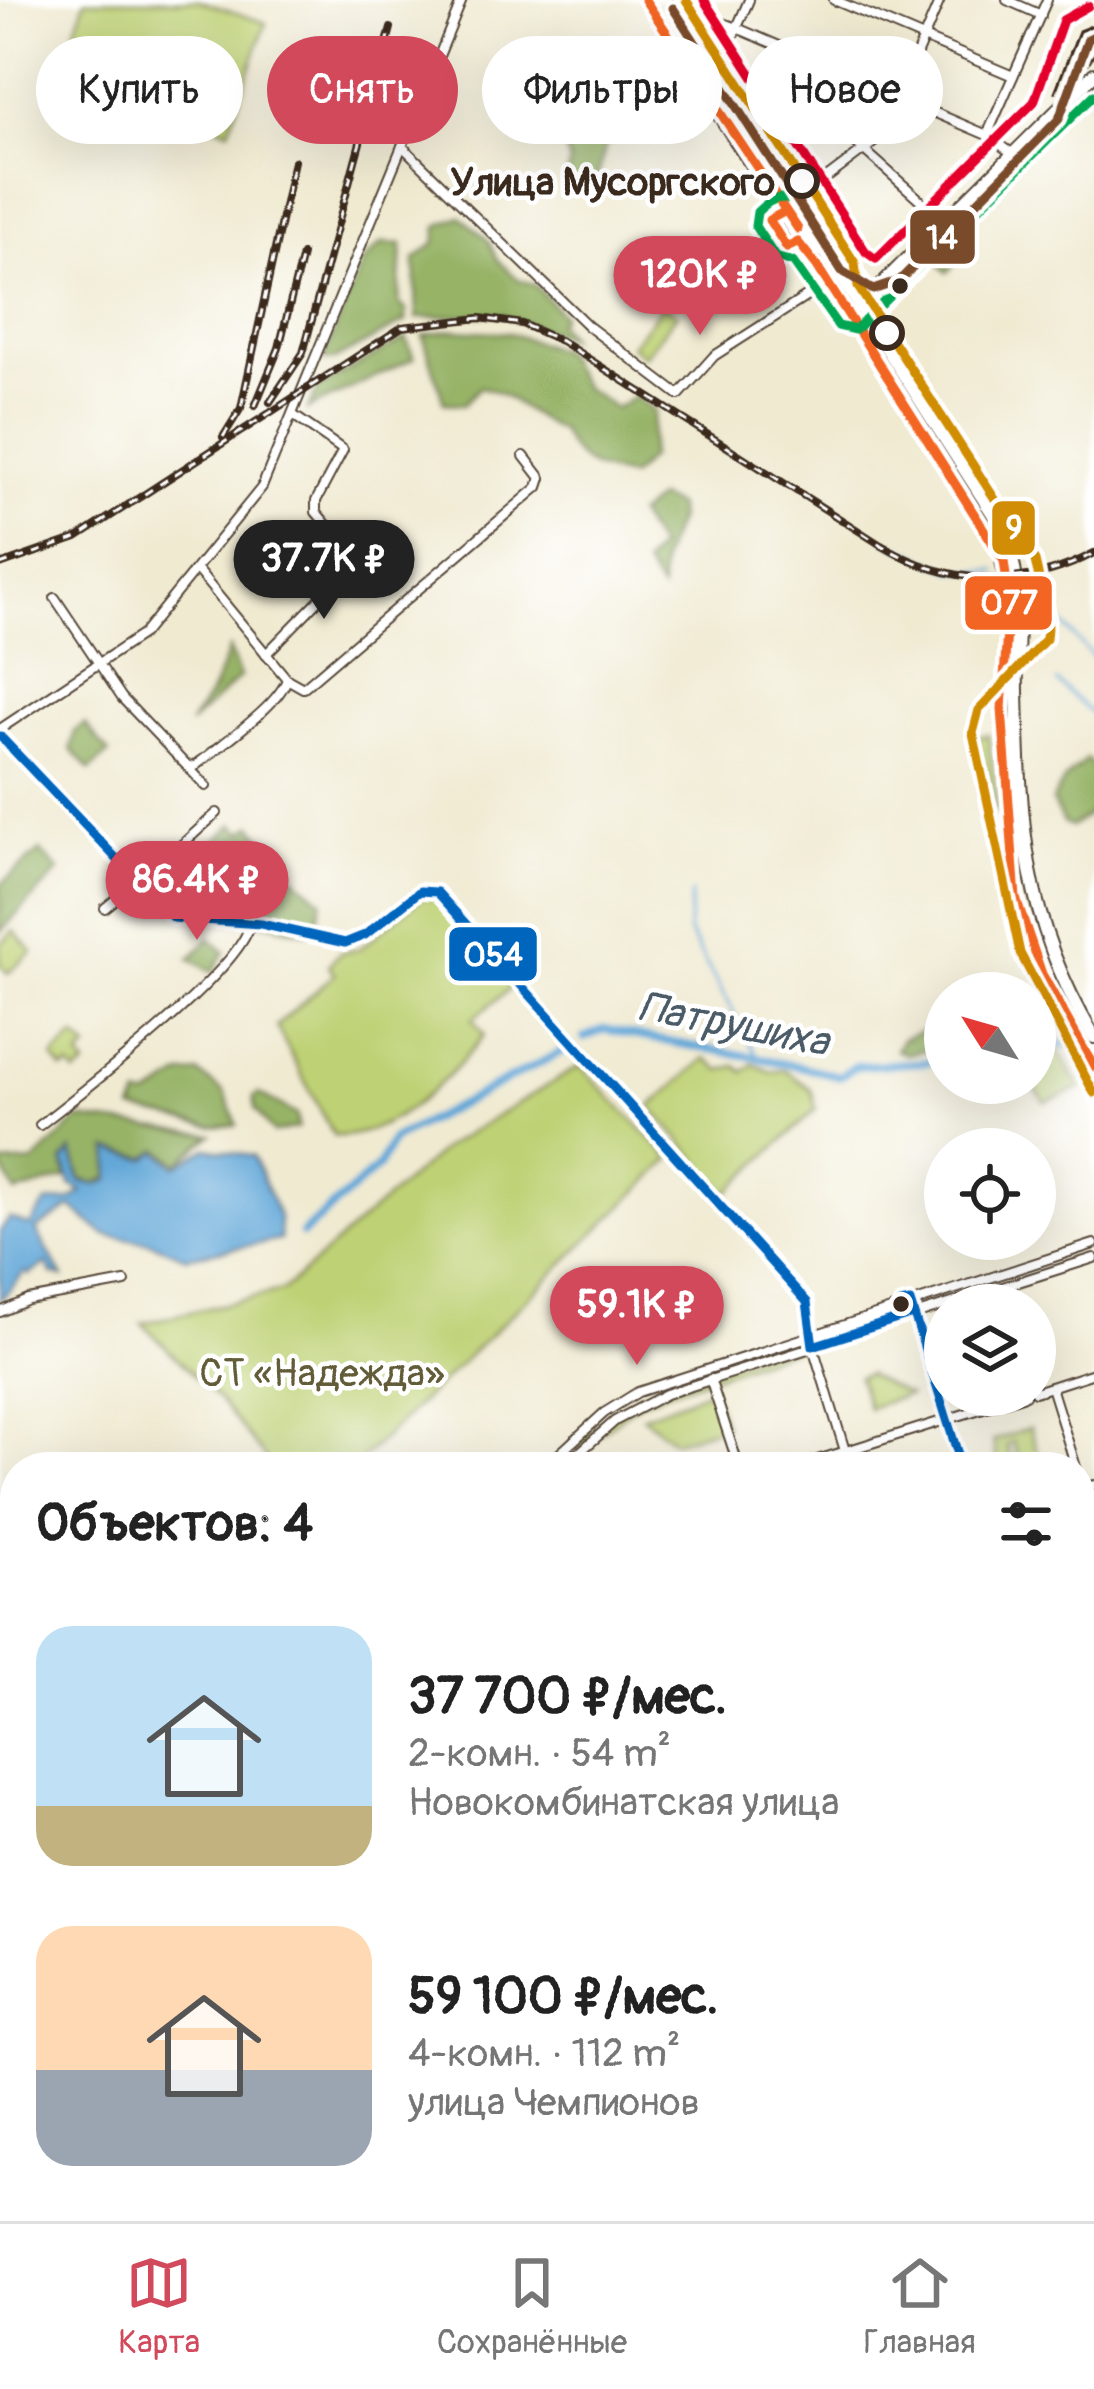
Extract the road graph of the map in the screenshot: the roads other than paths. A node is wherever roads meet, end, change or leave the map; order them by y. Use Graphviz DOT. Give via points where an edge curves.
graph roads {
  1 [pos="462,0"];
  2 [pos="645,0"];
  3 [pos="677,0"];
  4 [pos="749,0"];
  5 [pos="835,0"];
  6 [pos="940,0"];
  7 [pos="1007,0"];
  8 [pos="1047,0"];
  9 [pos="1041,15"];
  10 [pos="688,17"];
  11 [pos="737,28"];
  12 [pos="701,36"];
  13 [pos="756,36"];
  14 [pos="919,36"];
  15 [pos="925,36"];
  16 [pos="943,46"];
  17 [pos="722,54"];
  18 [pos="722,67"];
  19 [pos="1094,74"];
  20 [pos="1013,76"];
  21 [pos="943,116"];
  22 [pos="987,135"];
  23 [pos="859,144"];
  24 [pos="873,144"];
  25 [pos="402,146"];
  26 [pos="866,150"];
  27 [pos="1013,154"];
  28 [pos="804,195"];
  29 [pos="785,217"];
  30 [pos="945,222"];
  31 [pos="826,230"];
  32 [pos="826,254"];
  33 [pos="839,275"];
  34 [pos="860,305"];
  35 [pos="849,316"];
  36 [pos="293,415"];
  37 [pos="524,456"];
  38 [pos="358,561"];
  39 [pos="197,570"];
  40 [pos="368,572"];
  41 [pos="55,598"];
  42 [pos="266,654"];
  43 [pos="102,665"];
  44 [pos="286,679"];
  45 [pos="1002,704"];
  46 [pos="0,732"];
  47 [pos="1018,735"];
  48 [pos="186,765"];
  49 [pos="206,786"];
  50 [pos="217,813"];
  51 [pos="135,883"];
  52 [pos="149,898"];
  53 [pos="105,908"];
  54 [pos="250,923"];
  55 [pos="1094,1036"];
  56 [pos="1094,1067"];
  57 [pos="40,1125"];
  58 [pos="1094,1244"];
  59 [pos="1094,1258"];
  60 [pos="125,1282"];
  61 [pos="910,1302"];
  62 [pos="0,1312"];
  63 [pos="914,1314"];
  64 [pos="809,1334"];
  65 [pos="813,1346"];
  66 [pos="1094,1373"];
  67 [pos="710,1378"];
  68 [pos="1056,1386"];
  69 [pos="1056,1400"];
  70 [pos="957,1416"];
  71 [pos="947,1419"];
  72 [pos="845,1451"];
  73 [pos="562,1452"];
  74 [pos="581,1452"];
  75 [pos="734,1452"];
  76 [pos="842,1452"];
  77 [pos="957,1452"];
  78 [pos="1072,1452"];
  1 -- 25 [label="street"];
  2 -- 29 [label="main road"];
  3 -- 10 [label="street"];
  4 -- 11 [label="street"];
  5 -- 14 [label="street"];
  6 -- 15 [label="street"];
  7 -- 9 [label="street"];
  8 -- 9 [label="street"];
  9 -- 20 [label="street"];
  10 -- 11 [label="street"];
  10 -- 12 [label="street"];
  11 -- 13 [label="street"];
  11 -- 17 [label="street"];
  16 -- 20 [label="street"];
  18 -- 28 [label="street"];
  19 -- 27 [label="main road"];
  20 -- 22 [label="street"];
  21 -- 22 [label="street"];
  22 -- 27 [label="street"];
  23 -- 26 [label="street"];
  24 -- 26 [label="street"];
  25 -- 33 [label="street" via="588,326 680,395 713,356"];
  25 -- 36 [label="street"];
  26 -- 28 [label="street"];
  26 -- 30 [label="street"];
  27 -- 30 [label="main road"];
  28 -- 31 [label="street"];
  29 -- 32 [label="main road"];
  29 -- 33 [label="main road"];
  30 -- 34 [label="main road"];
  31 -- 32 [label="street"];
  31 -- 33 [label="street"];
  32 -- 33 [label="main road"];
  33 -- 34 [label="main road"];
  33 -- 35 [label="main road"];
  34 -- 35 [label="main road"];
  34 -- 47 [label="main road" via="1015,559"];
  35 -- 45 [label="main road" via="1004,561"];
  36 -- 38 [label="street" via="343,450 316,512"];
  36 -- 39 [label="street" via="262,487"];
  37 -- 44 [label="street" via="541,478 538,488 303,688"];
  38 -- 40 [label="street"];
  38 -- 42 [label="street"];
  39 -- 42 [label="street"];
  39 -- 43 [label="street" via="143,634"];
  41 -- 43 [label="street"];
  42 -- 44 [label="street"];
  43 -- 46 [label="street"];
  43 -- 48 [label="street"];
  44 -- 48 [label="street" via="266,707 194,767"];
  45 -- 47 [label="main road" via="1012,700"];
  45 -- 56 [label="main road" via="1016,898 1036,961"];
  46 -- 51 [label="street"];
  47 -- 55 [label="main road" via="1034,905"];
  48 -- 49 [label="street"];
  50 -- 52 [label="street" via="172,855"];
  51 -- 52 [label="street"];
  51 -- 53 [label="street"];
  52 -- 54 [label="street" via="180,920"];
  54 -- 57 [label="street" via="232,958"];
  54 -- 64 [label="street" via="345,943 434,890 808,1302"];
  58 -- 61 [label="street"];
  59 -- 63 [label="street"];
  60 -- 62 [label="street"];
  61 -- 63 [label="street"];
  61 -- 64 [label="street"];
  63 -- 65 [label="street"];
  63 -- 71 [label="street"];
  64 -- 65 [label="street"];
  64 -- 73 [label="street" via="629,1396"];
  65 -- 67 [label="street"];
  65 -- 72 [label="street"];
  66 -- 68 [label="street"];
  67 -- 74 [label="street" via="632,1410"];
  67 -- 75 [label="street"];
  69 -- 78 [label="street"];
  70 -- 71 [label="street"];
  71 -- 72 [label="street"];
  71 -- 77 [label="street"];
  72 -- 76 [label="street"];
}
